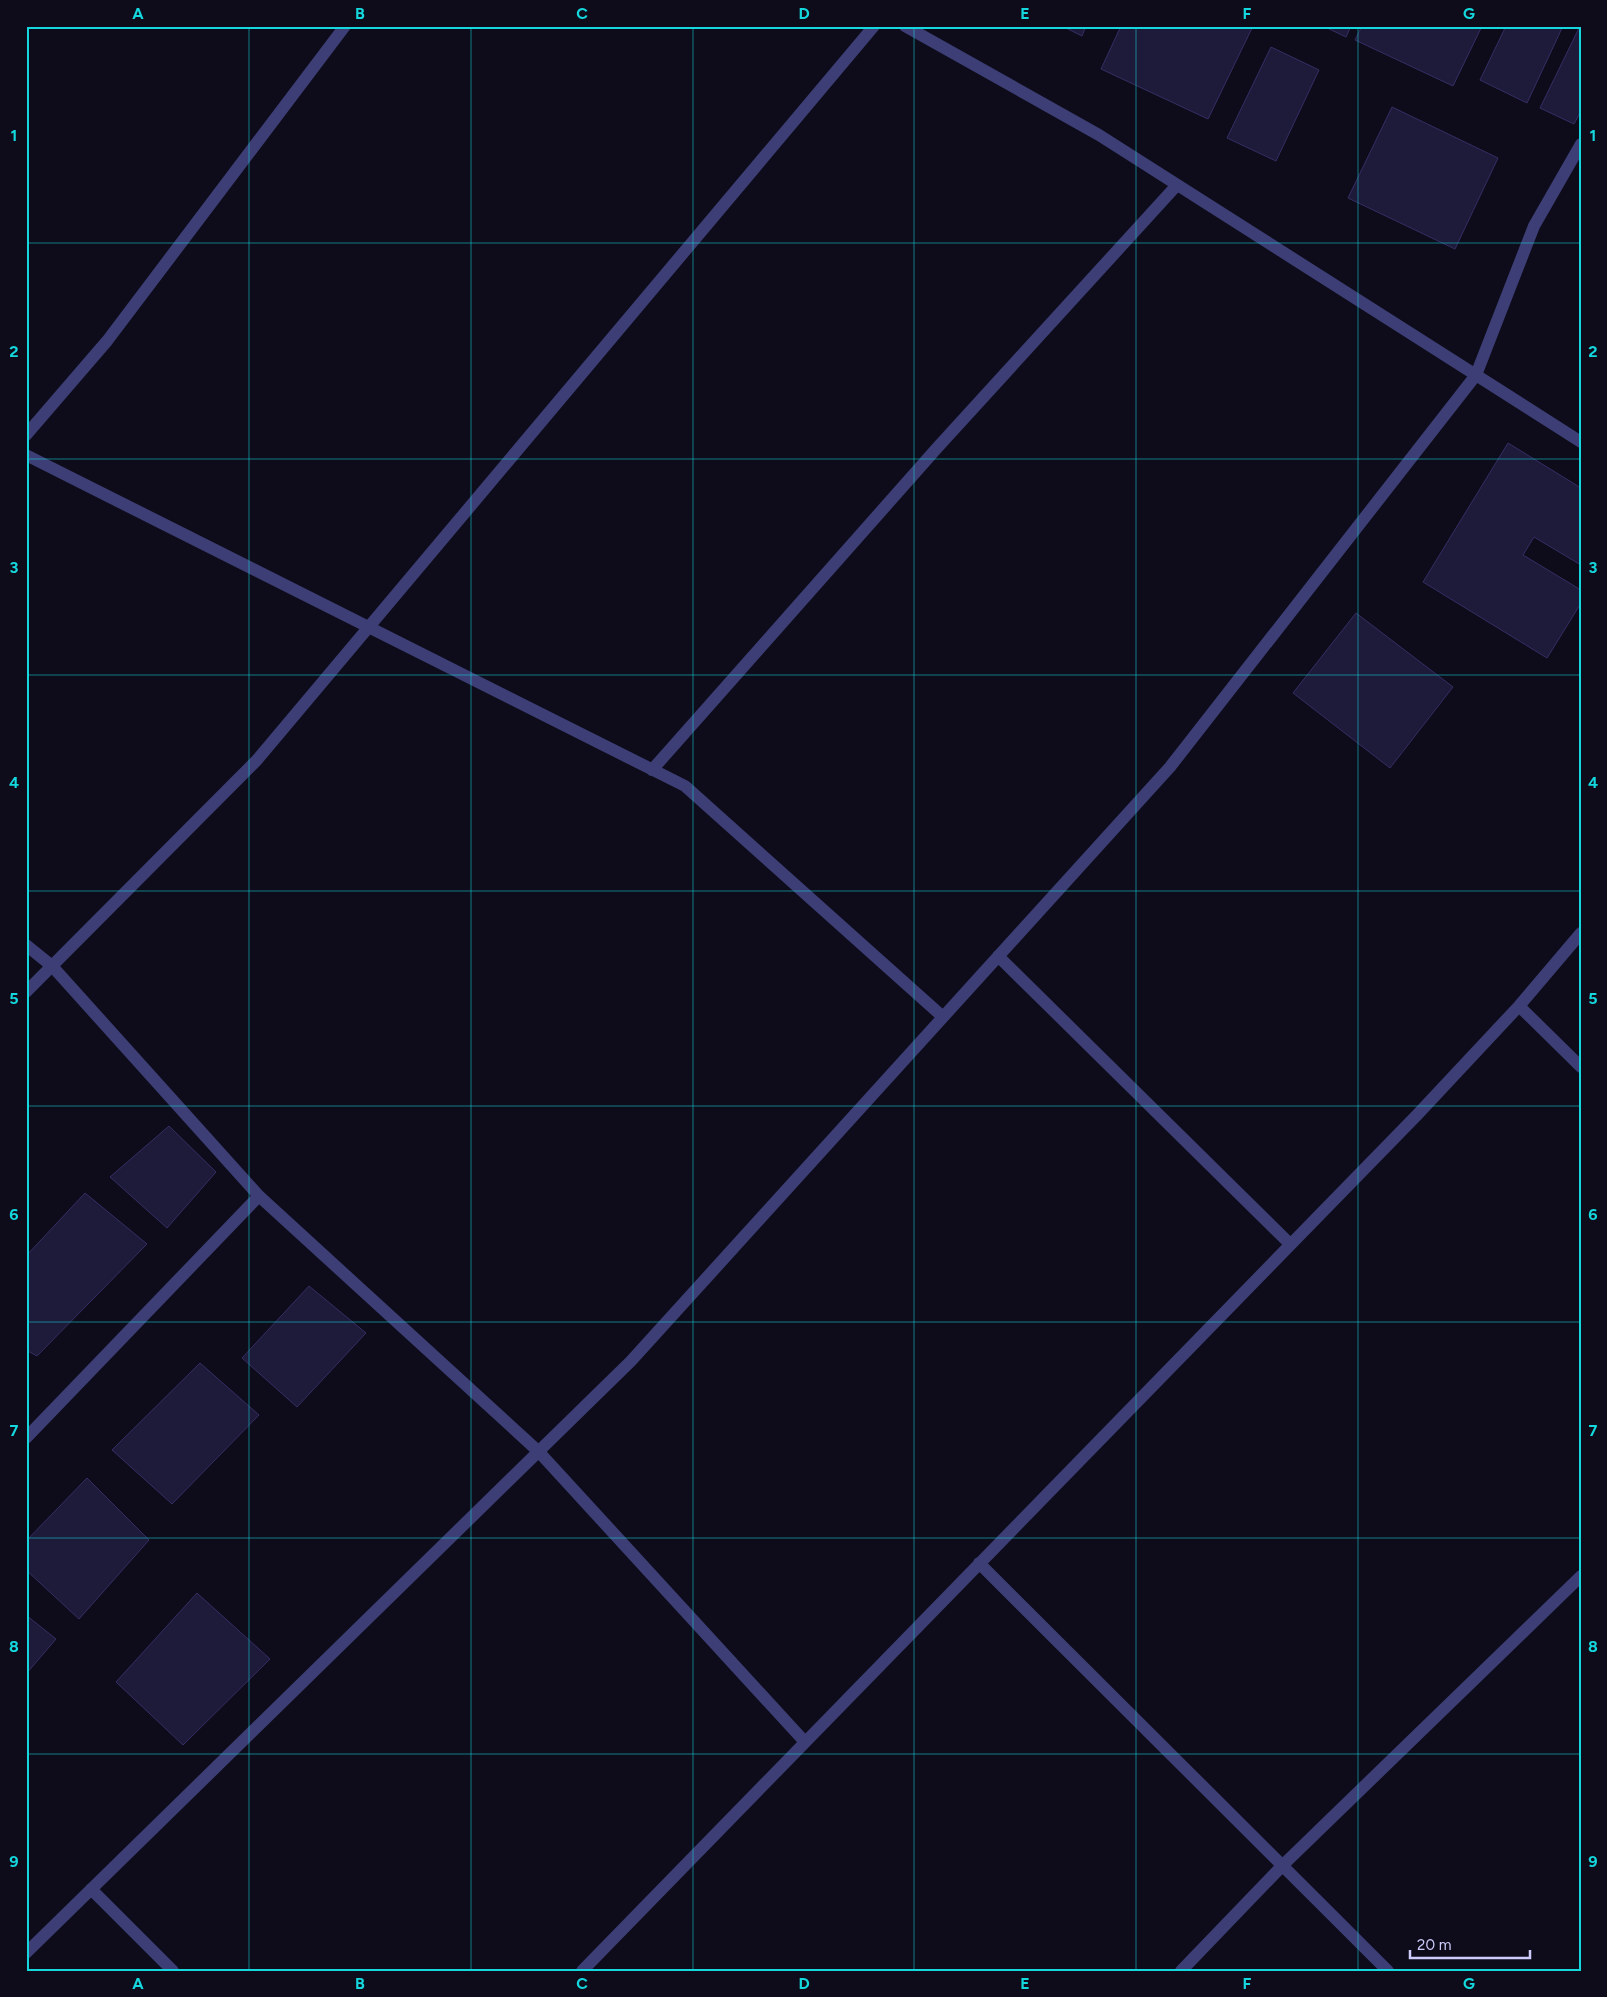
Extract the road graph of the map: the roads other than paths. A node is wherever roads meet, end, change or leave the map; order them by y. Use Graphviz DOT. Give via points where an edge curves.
graph roads {
  1 [pos="345,26"];
  2 [pos="874,26"];
  3 [pos="905,26"];
  4 [pos="1581,144"];
  5 [pos="1177,185"];
  6 [pos="1476,375"];
  7 [pos="26,435"];
  8 [pos="1581,442"];
  9 [pos="26,455"];
  10 [pos="369,627"];
  11 [pos="652,770"];
  12 [pos="1581,934"];
  13 [pos="26,945"];
  14 [pos="998,956"];
  15 [pos="52,966"];
  16 [pos="26,992"];
  17 [pos="1519,1006"];
  18 [pos="943,1017"];
  19 [pos="1581,1067"];
  20 [pos="259,1196"];
  21 [pos="1290,1244"];
  22 [pos="26,1438"];
  23 [pos="539,1452"];
  24 [pos="979,1563"];
  25 [pos="1581,1576"];
  26 [pos="805,1742"];
  27 [pos="1283,1865"];
  28 [pos="91,1889"];
  29 [pos="26,1952"];
  30 [pos="173,1971"];
  31 [pos="582,1971"];
  32 [pos="1181,1971"];
  33 [pos="1388,1971"];
  1 -- 7 [label="street" via="108,341"];
  2 -- 10 [label="street"];
  3 -- 5 [label="street" via="1099,135"];
  4 -- 6 [label="street" via="1534,226"];
  5 -- 6 [label="street"];
  5 -- 11 [label="street" via="930,455"];
  6 -- 8 [label="street"];
  6 -- 14 [label="street" via="1170,767"];
  9 -- 10 [label="street"];
  10 -- 11 [label="street"];
  10 -- 15 [label="street" via="257,760"];
  11 -- 18 [label="street" via="684,786"];
  12 -- 17 [label="street"];
  13 -- 15 [label="street"];
  14 -- 18 [label="street"];
  14 -- 21 [label="street"];
  15 -- 16 [label="street"];
  15 -- 20 [label="street"];
  17 -- 19 [label="street"];
  17 -- 21 [label="street"];
  18 -- 23 [label="street" via="631,1361"];
  20 -- 22 [label="street"];
  20 -- 23 [label="street"];
  21 -- 24 [label="street"];
  23 -- 26 [label="street"];
  23 -- 28 [label="street"];
  24 -- 26 [label="street"];
  24 -- 27 [label="street"];
  25 -- 27 [label="street"];
  26 -- 31 [label="street"];
  27 -- 32 [label="street"];
  27 -- 33 [label="street"];
  28 -- 29 [label="street"];
  28 -- 30 [label="street"];
}
